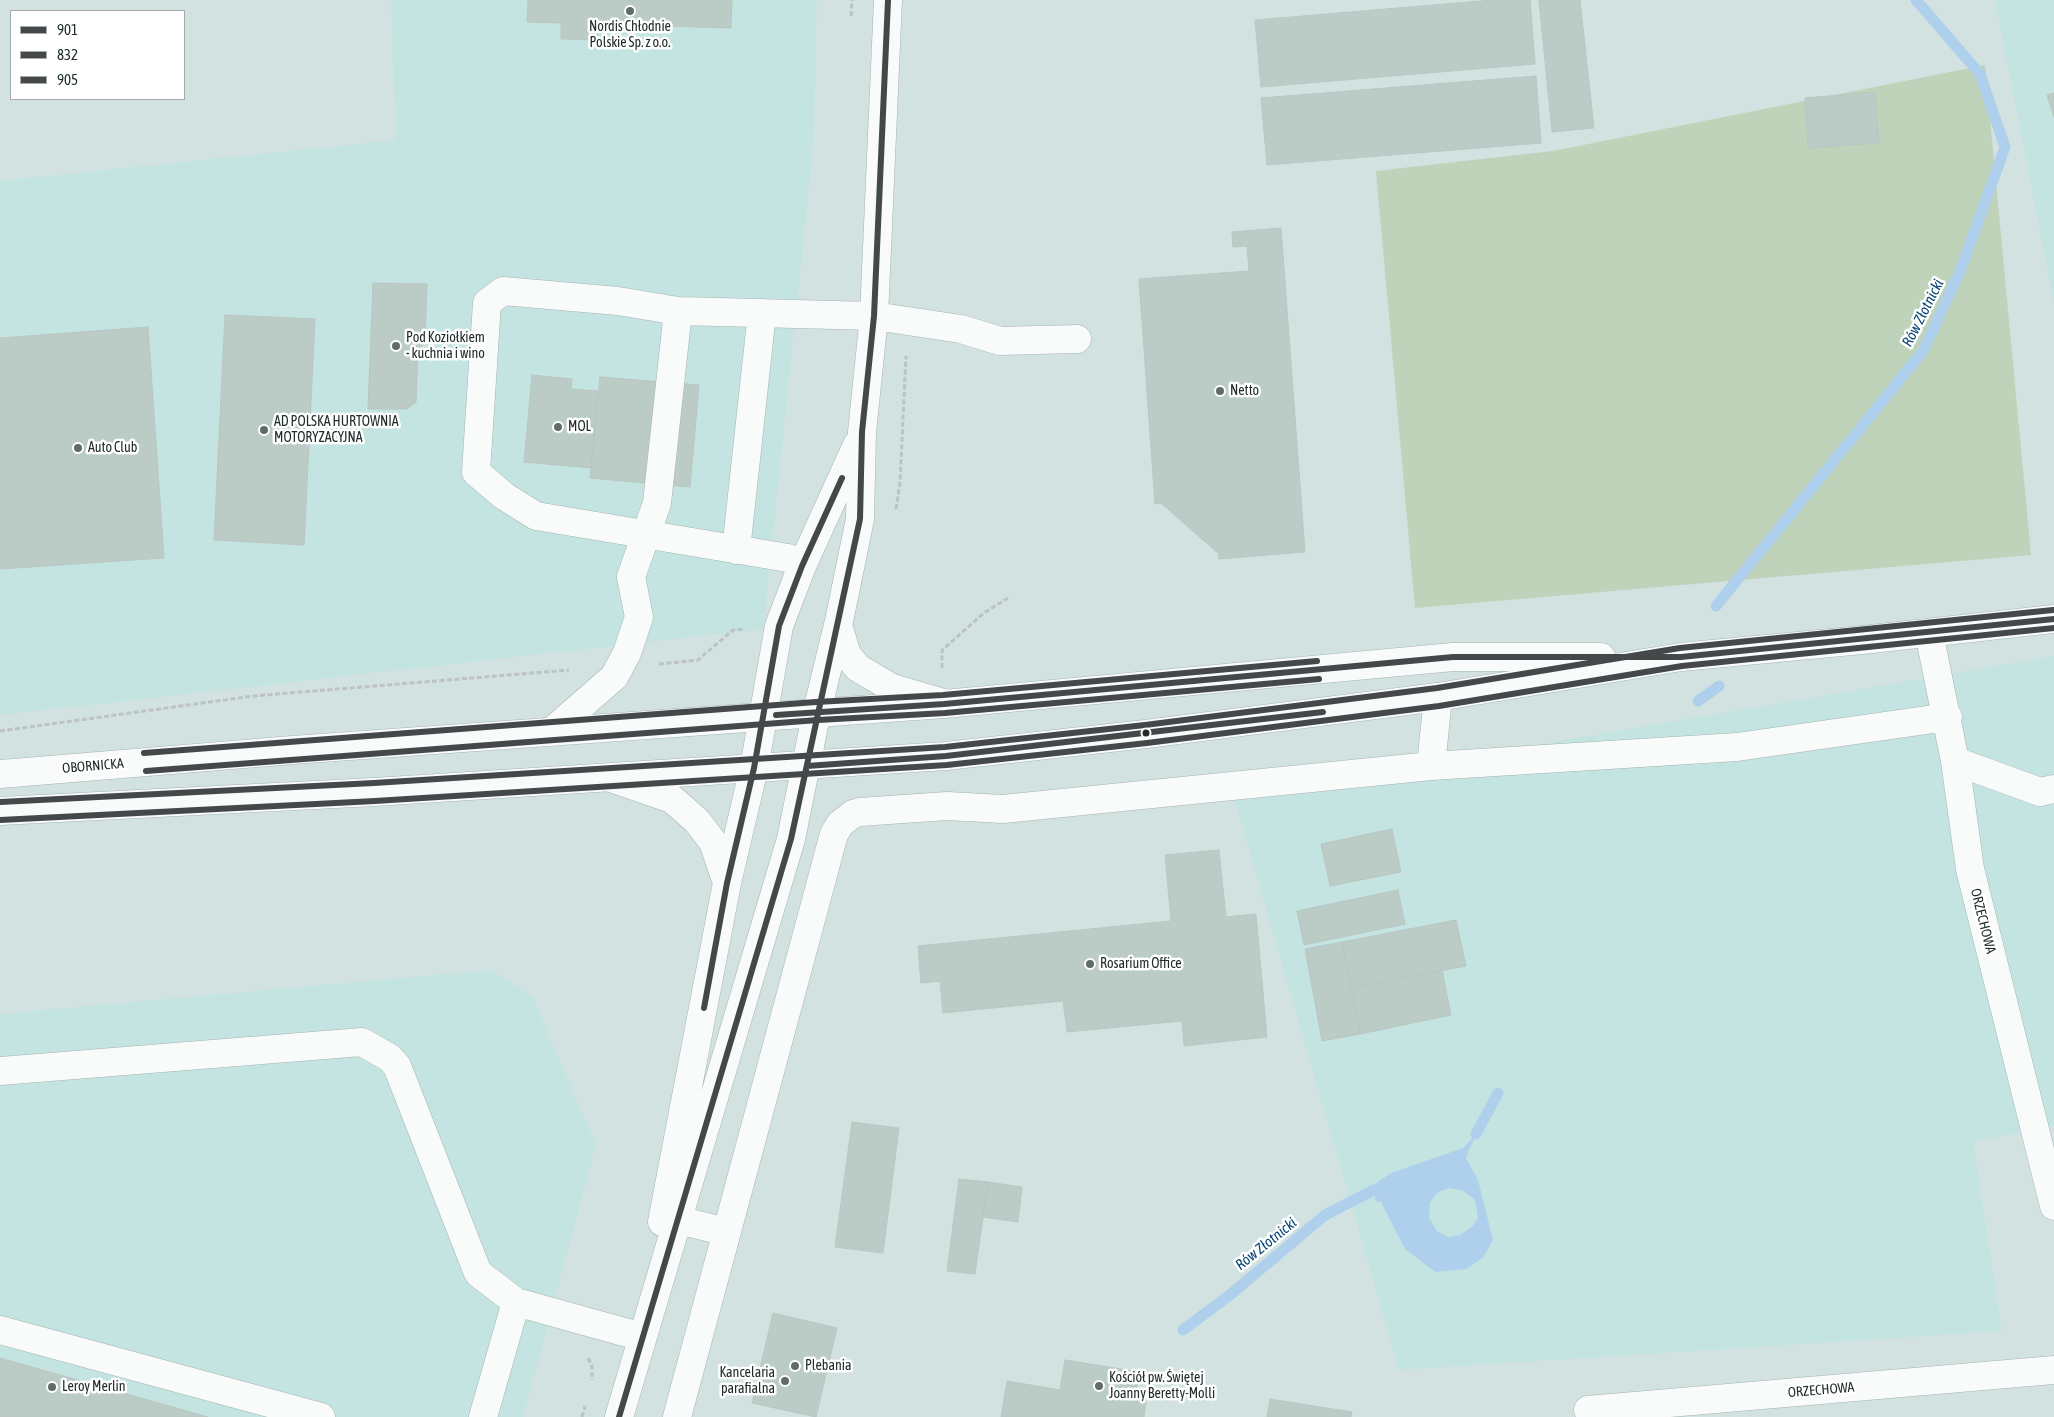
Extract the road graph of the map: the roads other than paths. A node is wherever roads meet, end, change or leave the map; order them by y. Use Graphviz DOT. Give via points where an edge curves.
graph roads {
  1 [pos="888,0"];
  2 [pos="678,311"];
  3 [pos="762,313"];
  4 [pos="874,316"];
  5 [pos="1078,339"];
  6 [pos="862,432"];
  7 [pos="645,535"];
  8 [pos="736,550"];
  9 [pos="802,566"];
  10 [pos="2054,619"];
  11 [pos="838,625"];
  12 [pos="1929,633"];
  13 [pos="1681,657"];
  14 [pos="1438,697"];
  15 [pos="944,704"];
  16 [pos="817,711"];
  17 [pos="764,716"];
  18 [pos="1948,717"];
  19 [pos="552,731"];
  20 [pos="1955,761"];
  21 [pos="807,766"];
  22 [pos="1432,766"];
  23 [pos="754,768"];
  24 [pos="0,774"];
  25 [pos="610,778"];
  26 [pos="2054,789"];
  27 [pos="0,811"];
  28 [pos="726,884"];
  29 [pos="0,1071"];
  30 [pos="2054,1206"];
  31 [pos="678,1220"];
  32 [pos="727,1232"];
  33 [pos="516,1302"];
  34 [pos="0,1330"];
  35 [pos="642,1337"];
  36 [pos="2054,1370"];
  37 [pos="1588,1410"];
  38 [pos="321,1417"];
  39 [pos="483,1417"];
  40 [pos="619,1417"];
  41 [pos="677,1417"];
  1 -- 4 [label="street"];
  2 -- 3 [label="street"];
  2 -- 7 [label="street" via="657,503"];
  2 -- 7 [label="street" via="618,301 503,290 487,303 476,472 504,496 536,516"];
  3 -- 4 [label="street"];
  3 -- 8 [label="street"];
  4 -- 5 [label="street" via="962,329 1000,342"];
  4 -- 6 [label="street"];
  6 -- 9 [label="street"];
  6 -- 11 [label="street" via="860,518"];
  7 -- 8 [label="street"];
  7 -- 19 [label="street" via="632,577 639,617 627,653 614,677"];
  8 -- 9 [label="street" via="788,558"];
  9 -- 17 [label="street" via="779,626"];
  10 -- 12 [label="street, OBORNICKA"];
  11 -- 15 [label="street" via="847,655 858,668 892,688"];
  11 -- 16 [label="street"];
  12 -- 13 [label="street, OBORNICKA"];
  12 -- 18 [label="street, ORZECHOWA"];
  13 -- 14 [label="street, OBORNICKA"];
  13 -- 15 [label="street, OBORNICKA" via="1452,656"];
  14 -- 21 [label="street, OBORNICKA" via="946,756"];
  14 -- 22 [label="street"];
  15 -- 16 [label="street, OBORNICKA"];
  16 -- 17 [label="street, OBORNICKA"];
  16 -- 21 [label="street"];
  17 -- 19 [label="street, OBORNICKA"];
  17 -- 23 [label="street"];
  18 -- 20 [label="street, ORZECHOWA"];
  18 -- 22 [label="street" via="1737,747"];
  19 -- 24 [label="street, OBORNICKA"];
  20 -- 26 [label="street" via="2040,792"];
  20 -- 30 [label="street, ORZECHOWA" via="1970,869"];
  21 -- 23 [label="street, OBORNICKA"];
  21 -- 31 [label="street" via="791,839"];
  22 -- 32 [label="street" via="1003,809 947,806 860,812 840,824 834,834"];
  23 -- 25 [label="street"];
  23 -- 28 [label="street"];
  25 -- 27 [label="street"];
  25 -- 28 [label="street" via="672,800 697,821 713,842"];
  28 -- 35 [label="street" via="683,1100"];
  29 -- 33 [label="street" via="362,1042 390,1058 397,1066 478,1273"];
  31 -- 32 [label="street"];
  31 -- 35 [label="street"];
  32 -- 41 [label="street"];
  33 -- 35 [label="street"];
  33 -- 39 [label="street"];
  34 -- 38 [label="street"];
  35 -- 40 [label="street"];
  36 -- 37 [label="street, ORZECHOWA"];
}
